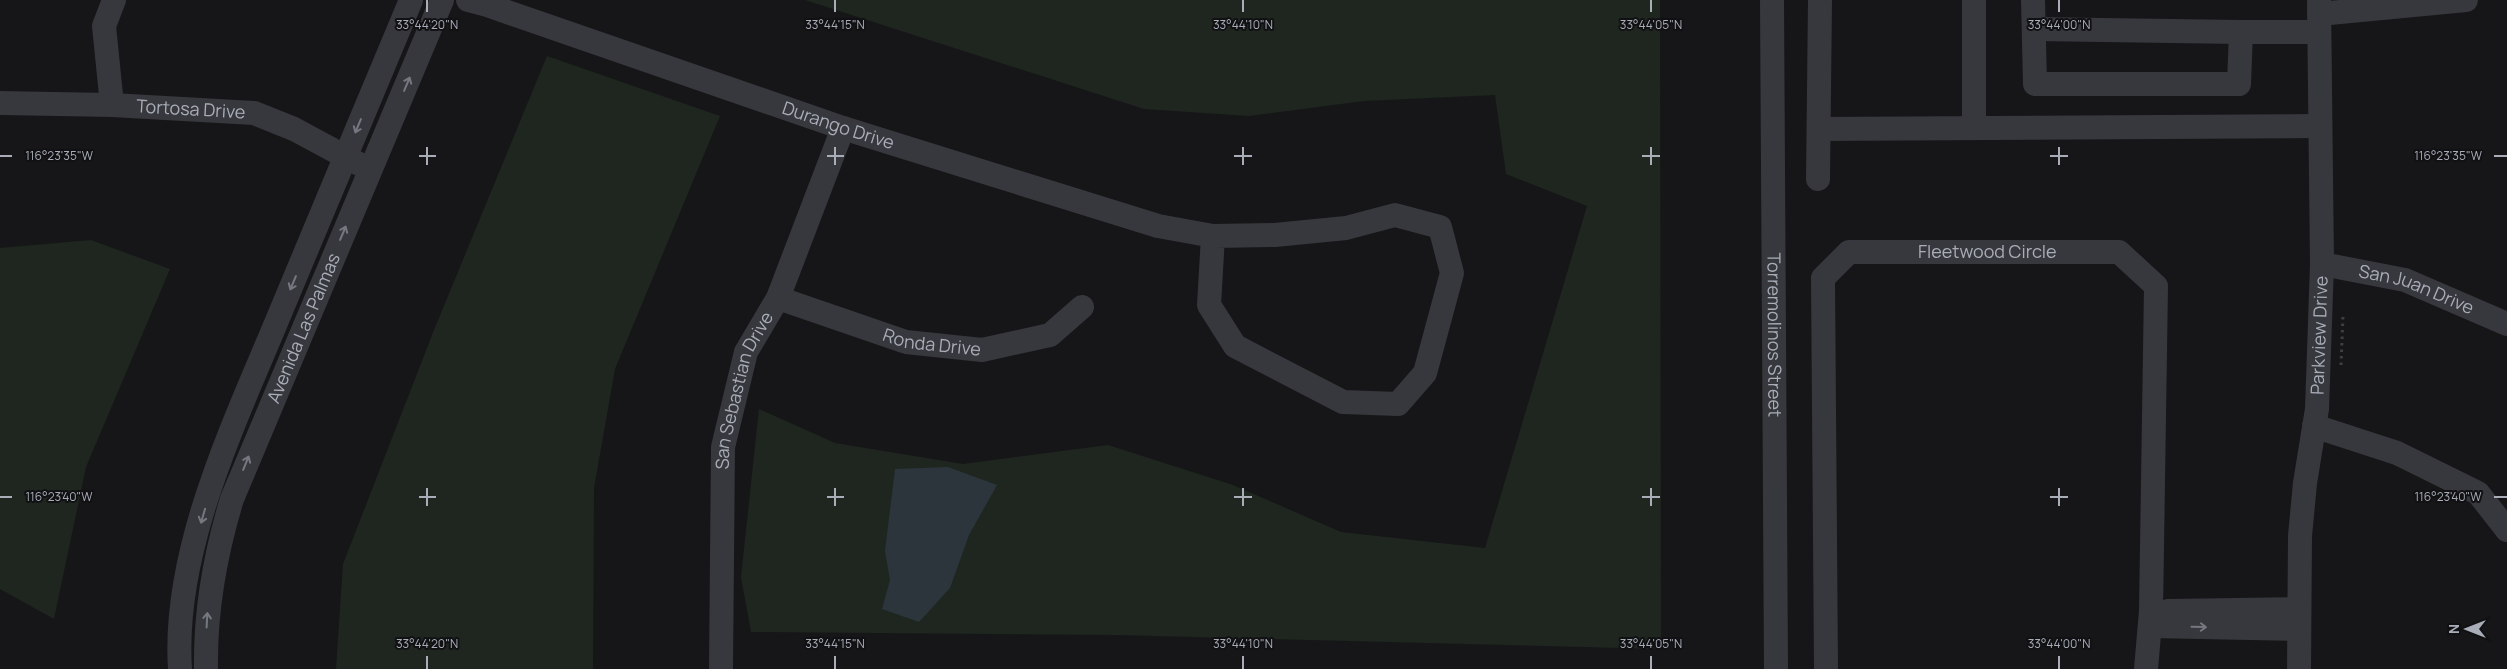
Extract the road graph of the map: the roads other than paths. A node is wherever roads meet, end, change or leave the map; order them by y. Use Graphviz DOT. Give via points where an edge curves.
graph roads {
  1 [pos="114,0"];
  2 [pos="411,0"];
  3 [pos="442,0"];
  4 [pos="1772,0"];
  5 [pos="1820,0"];
  6 [pos="1974,0"];
  7 [pos="2033,0"];
  8 [pos="2466,0"];
  9 [pos="481,2"];
  10 [pos="2319,15"];
  11 [pos="2034,29"];
  12 [pos="2241,32"];
  13 [pos="0,103"];
  14 [pos="112,105"];
  15 [pos="2320,126"];
  16 [pos="843,128"];
  17 [pos="1974,128"];
  18 [pos="1820,129"];
  19 [pos="345,157"];
  20 [pos="370,169"];
  21 [pos="1818,178"];
  22 [pos="1213,236"];
  23 [pos="2322,264"];
  24 [pos="778,298"];
  25 [pos="1082,307"];
  26 [pos="2507,324"];
  27 [pos="2314,426"];
  28 [pos="2507,530"];
  29 [pos="2151,619"];
  30 [pos="2298,619"];
  31 [pos="180,669"];
  32 [pos="206,669"];
  33 [pos="721,669"];
  34 [pos="1776,669"];
  35 [pos="1826,669"];
  36 [pos="2146,669"];
  37 [pos="2299,669"];
  1 -- 14 [label="street" via="104,26"];
  2 -- 19 [label="street, Avenida Las Palmas, one-way"];
  20 -- 3 [label="street, Avenida Las Palmas, one-way"];
  4 -- 34 [label="street, Torremolinos Street"];
  5 -- 18 [label="street"];
  6 -- 17 [label="street"];
  7 -- 11 [label="street"];
  8 -- 10 [label="street"];
  9 -- 16 [label="street, Durango Drive"];
  10 -- 12 [label="street"];
  10 -- 15 [label="street, Parkview Drive"];
  11 -- 12 [label="street"];
  11 -- 12 [label="street" via="2035,84 2239,84"];
  13 -- 14 [label="street, Tortosa Drive"];
  14 -- 19 [label="street, Tortosa Drive" via="254,112"];
  15 -- 17 [label="street"];
  15 -- 23 [label="street, Parkview Drive"];
  16 -- 22 [label="street, Durango Drive" via="1158,226"];
  16 -- 24 [label="street, San Sebastian Drive"];
  17 -- 18 [label="street"];
  18 -- 21 [label="street"];
  19 -- 20 [label="street, Tortosa Drive"];
  19 -- 31 [label="street, Avenida Las Palmas, one-way" via="216,468 188,572 180,621"];
  32 -- 20 [label="street, Avenida Las Palmas, one-way" via="211,582 232,499"];
  22 -- 22 [label="street, Durango Drive" via="1209,305 1235,346 1342,402 1398,404 1425,373 1452,273 1440,227 1395,215 1346,228 1275,235"];
  23 -- 26 [label="street, San Juan Drive" via="2405,280"];
  23 -- 27 [label="street, Parkview Drive"];
  24 -- 25 [label="street, Ronda Drive" via="906,342 982,350 1050,335"];
  24 -- 33 [label="street, San Sebastian Drive" via="746,352 723,447"];
  27 -- 28 [label="street" via="2397,453 2478,493"];
  27 -- 30 [label="street, Parkview Drive" via="2300,536"];
  29 -- 30 [label="street"];
  29 -- 35 [label="street, Fleetwood Circle" via="2156,286 2119,252 1849,252 1823,278"];
  29 -- 36 [label="street, Fleetwood Circle"];
  30 -- 37 [label="street, Parkview Drive"];
}
